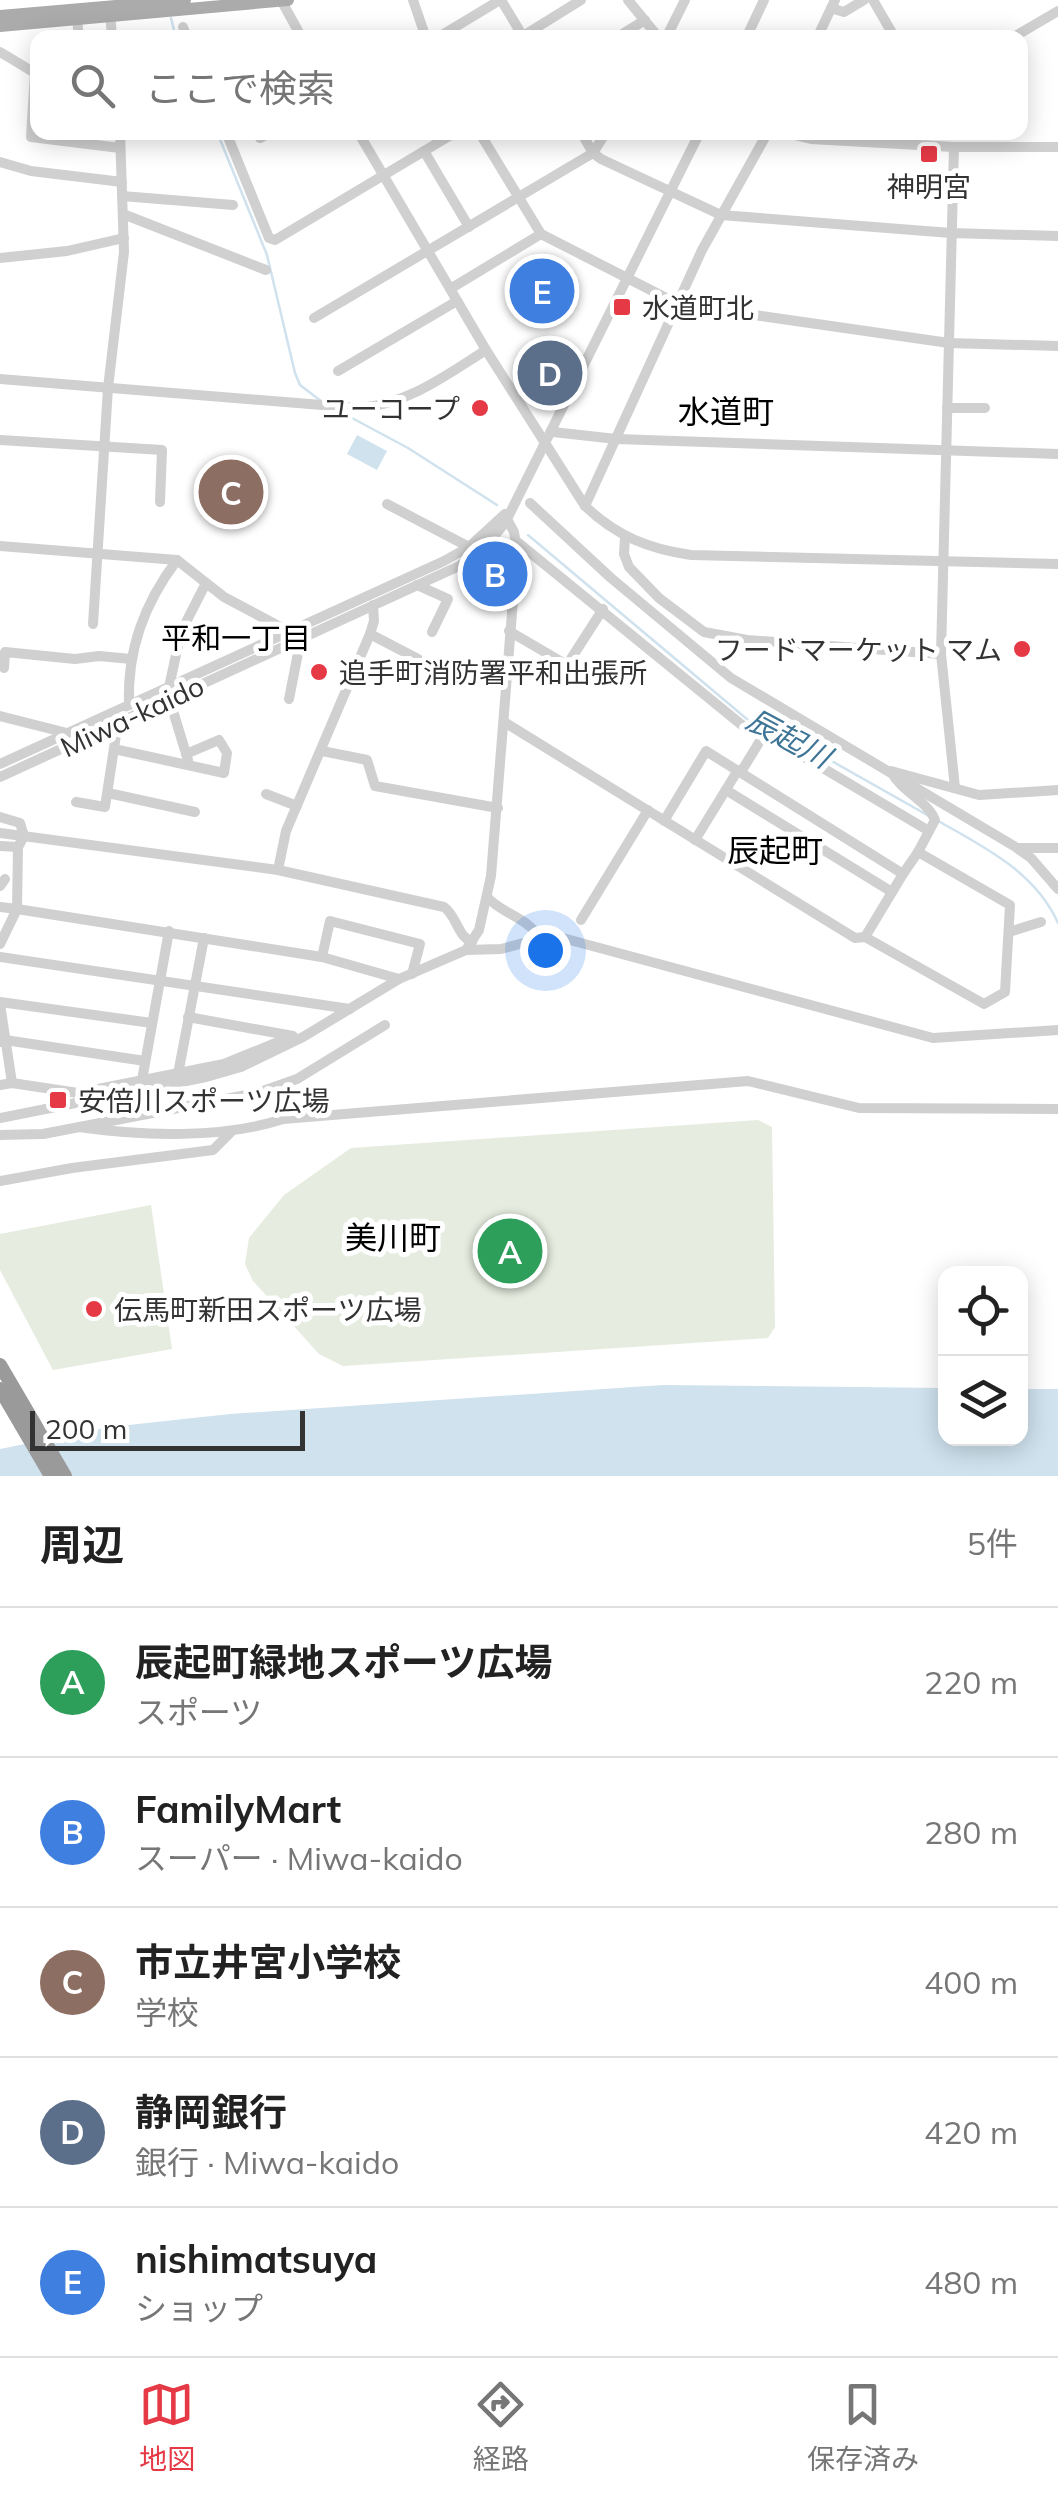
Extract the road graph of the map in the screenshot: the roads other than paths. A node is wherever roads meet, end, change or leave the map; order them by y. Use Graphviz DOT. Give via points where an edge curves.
graph roads {
  1 [pos="185,0"];
  2 [pos="283,0"];
  3 [pos="413,0"];
  4 [pos="500,0"];
  5 [pos="581,0"];
  6 [pos="628,0"];
  7 [pos="685,0"];
  8 [pos="764,0"];
  9 [pos="864,0"];
  10 [pos="873,0"];
  11 [pos="831,3"];
  12 [pos="110,11"];
  13 [pos="1058,11"];
  14 [pos="0,16"];
  15 [pos="77,19"];
  16 [pos="645,20"];
  17 [pos="0,26"];
  18 [pos="78,30"];
  19 [pos="111,30"];
  20 [pos="296,30"];
  21 [pos="423,30"];
  22 [pos="449,30"];
  23 [pos="519,30"];
  24 [pos="535,30"];
  25 [pos="629,30"];
  26 [pos="654,30"];
  27 [pos="667,30"];
  28 [pos="750,30"];
  29 [pos="820,30"];
  30 [pos="890,30"];
  31 [pos="1026,30"];
  32 [pos="0,52"];
  33 [pos="30,70"];
  34 [pos="55,140"];
  35 [pos="120,140"];
  36 [pos="229,140"];
  37 [pos="363,140"];
  38 [pos="443,140"];
  39 [pos="485,140"];
  40 [pos="586,140"];
  41 [pos="601,140"];
  42 [pos="696,140"];
  43 [pos="763,140"];
  44 [pos="829,140"];
  45 [pos="952,140"];
  46 [pos="955,147"];
  47 [pos="1058,147"];
  48 [pos="120,148"];
  49 [pos="424,152"];
  50 [pos="593,153"];
  51 [pos="0,162"];
  52 [pos="383,176"];
  53 [pos="122,182"];
  54 [pos="670,191"];
  55 [pos="122,196"];
  56 [pos="519,197"];
  57 [pos="233,204"];
  58 [pos="122,214"];
  59 [pos="721,215"];
  60 [pos="469,227"];
  61 [pos="951,233"];
  62 [pos="541,234"];
  63 [pos="1058,236"];
  64 [pos="124,238"];
  65 [pos="428,252"];
  66 [pos="0,258"];
  67 [pos="266,270"];
  68 [pos="627,277"];
  69 [pos="450,289"];
  70 [pos="457,301"];
  71 [pos="678,304"];
  72 [pos="314,318"];
  73 [pos="949,344"];
  74 [pos="1058,346"];
  75 [pos="486,350"];
  76 [pos="338,371"];
  77 [pos="0,380"];
  78 [pos="108,388"];
  79 [pos="947,408"];
  80 [pos="984,408"];
  81 [pos="552,432"];
  82 [pos="616,439"];
  83 [pos="0,440"];
  84 [pos="104,446"];
  85 [pos="546,447"];
  86 [pos="946,452"];
  87 [pos="1058,454"];
  88 [pos="160,502"];
  89 [pos="516,502"];
  90 [pos="530,503"];
  91 [pos="387,504"];
  92 [pos="586,506"];
  93 [pos="504,524"];
  94 [pos="625,537"];
  95 [pos="516,540"];
  96 [pos="0,546"];
  97 [pos="469,546"];
  98 [pos="97,554"];
  99 [pos="177,560"];
  100 [pos="943,562"];
  101 [pos="1058,564"];
  102 [pos="206,583"];
  103 [pos="417,585"];
  104 [pos="373,605"];
  105 [pos="603,609"];
  106 [pos="93,624"];
  107 [pos="510,631"];
  108 [pos="289,632"];
  109 [pos="432,632"];
  110 [pos="370,634"];
  111 [pos="301,638"];
  112 [pos="941,654"];
  113 [pos="131,658"];
  114 [pos="418,659"];
  115 [pos="4,668"];
  116 [pos="169,693"];
  117 [pos="289,699"];
  118 [pos="130,706"];
  119 [pos="0,716"];
  120 [pos="118,722"];
  121 [pos="504,722"];
  122 [pos="69,733"];
  123 [pos="763,736"];
  124 [pos="114,749"];
  125 [pos="322,751"];
  126 [pos="0,764"];
  127 [pos="740,771"];
  128 [pos="891,771"];
  129 [pos="0,777"];
  130 [pos="956,788"];
  131 [pos="726,790"];
  132 [pos="1058,790"];
  133 [pos="108,793"];
  134 [pos="266,794"];
  135 [pos="76,802"];
  136 [pos="298,806"];
  137 [pos="498,808"];
  138 [pos="648,810"];
  139 [pos="195,812"];
  140 [pos="0,818"];
  141 [pos="664,820"];
  142 [pos="929,831"];
  143 [pos="0,832"];
  144 [pos="696,840"];
  145 [pos="21,842"];
  146 [pos="0,846"];
  147 [pos="1017,848"];
  148 [pos="1058,848"];
  149 [pos="918,852"];
  150 [pos="278,870"];
  151 [pos="904,874"];
  152 [pos="1058,889"];
  153 [pos="892,892"];
  154 [pos="487,898"];
  155 [pos="0,907"];
  156 [pos="17,909"];
  157 [pos="581,920"];
  158 [pos="1040,922"];
  159 [pos="169,932"];
  160 [pos="1009,932"];
  161 [pos="865,937"];
  162 [pos="204,938"];
  163 [pos="539,938"];
  164 [pos="0,944"];
  165 [pos="469,946"];
  166 [pos="322,956"];
  167 [pos="0,957"];
  168 [pos="412,974"];
  169 [pos="399,980"];
  170 [pos="160,982"];
  171 [pos="195,987"];
  172 [pos="0,1003"];
  173 [pos="350,1010"];
  174 [pos="188,1018"];
  175 [pos="152,1023"];
  176 [pos="385,1025"];
  177 [pos="1054,1031"];
  178 [pos="298,1036"];
  179 [pos="3,1041"];
  180 [pos="146,1062"];
  181 [pos="178,1074"];
  182 [pos="142,1080"];
  183 [pos="6,1084"];
  184 [pos="1057,1109"];
  185 [pos="0,1118"];
  186 [pos="78,1127"];
  187 [pos="232,1132"];
  188 [pos="0,1135"];
  189 [pos="0,1182"];
  190 [pos="2,1374"];
  191 [pos="51,1476"];
  192 [pos="65,1476"];
  1 -- 12 [label="main road"];
  2 -- 12 [label="main road"];
  2 -- 20 [label="street"];
  3 -- 21 [label="street"];
  4 -- 22 [label="street"];
  4 -- 23 [label="street"];
  5 -- 24 [label="street"];
  6 -- 16 [label="street"];
  7 -- 27 [label="street"];
  8 -- 28 [label="street"];
  9 -- 11 [label="street" via="844,12"];
  10 -- 30 [label="street"];
  11 -- 29 [label="street"];
  12 -- 14 [label="main road"];
  12 -- 15 [label="main road"];
  12 -- 19 [label="street"];
  13 -- 31 [label="street"];
  15 -- 17 [label="main road"];
  15 -- 18 [label="street"];
  16 -- 25 [label="street"];
  16 -- 26 [label="street"];
  32 -- 33 [label="street"];
  34 -- 48 [label="street"];
  35 -- 48 [label="street"];
  36 -- 52 [label="street" via="275,240"];
  37 -- 52 [label="street"];
  38 -- 49 [label="street"];
  39 -- 56 [label="street"];
  40 -- 50 [label="street"];
  41 -- 50 [label="street"];
  42 -- 54 [label="street, Miwa-kaido"];
  43 -- 59 [label="street"];
  44 -- 46 [label="street"];
  45 -- 46 [label="street"];
  46 -- 47 [label="street"];
  46 -- 61 [label="street"];
  48 -- 53 [label="street"];
  49 -- 52 [label="street"];
  49 -- 60 [label="street"];
  50 -- 54 [label="street"];
  50 -- 56 [label="street"];
  51 -- 53 [label="street"];
  52 -- 65 [label="street"];
  53 -- 55 [label="street"];
  54 -- 59 [label="street"];
  54 -- 68 [label="street, Miwa-kaido"];
  55 -- 57 [label="street"];
  55 -- 58 [label="street"];
  56 -- 60 [label="street"];
  56 -- 62 [label="street"];
  58 -- 64 [label="street"];
  58 -- 67 [label="street"];
  59 -- 61 [label="street"];
  59 -- 71 [label="street"];
  60 -- 65 [label="street"];
  61 -- 63 [label="street"];
  61 -- 73 [label="street"];
  62 -- 68 [label="street"];
  62 -- 69 [label="street"];
  64 -- 66 [label="street"];
  64 -- 78 [label="street"];
  65 -- 69 [label="street"];
  65 -- 72 [label="street"];
  68 -- 71 [label="street"];
  68 -- 81 [label="street, Miwa-kaido"];
  69 -- 70 [label="street"];
  70 -- 75 [label="street"];
  70 -- 76 [label="street"];
  71 -- 73 [label="street"];
  71 -- 82 [label="street"];
  73 -- 74 [label="street"];
  73 -- 79 [label="street"];
  75 -- 78 [label="street" via="412,396 368,408"];
  75 -- 85 [label="street"];
  77 -- 78 [label="street"];
  78 -- 84 [label="street"];
  79 -- 80 [label="street"];
  79 -- 86 [label="street"];
  81 -- 82 [label="street"];
  81 -- 85 [label="street, Miwa-kaido"];
  82 -- 86 [label="street"];
  82 -- 92 [label="street"];
  83 -- 84 [label="street"];
  84 -- 88 [label="street" via="162,450"];
  84 -- 98 [label="street"];
  85 -- 89 [label="street, Miwa-kaido"];
  85 -- 92 [label="street"];
  86 -- 87 [label="street"];
  86 -- 100 [label="street"];
  89 -- 93 [label="street, Miwa-kaido"];
  89 -- 97 [label="street, Miwa-kaido"];
  90 -- 128 [label="street" via="731,678"];
  91 -- 97 [label="street"];
  92 -- 94 [label="street"];
  93 -- 95 [label="street"];
  93 -- 103 [label="street, Miwa-kaido" via="459,566"];
  94 -- 100 [label="street" via="691,555"];
  94 -- 112 [label="street" via="629,567 704,632"];
  95 -- 105 [label="street"];
  95 -- 107 [label="street"];
  96 -- 98 [label="street"];
  97 -- 108 [label="street, Miwa-kaido"];
  98 -- 99 [label="street"];
  98 -- 106 [label="street"];
  99 -- 102 [label="street"];
  99 -- 113 [label="street" via="150,602"];
  100 -- 101 [label="street"];
  100 -- 112 [label="street"];
  102 -- 108 [label="street"];
  102 -- 116 [label="street" via="181,632"];
  103 -- 104 [label="street, Miwa-kaido"];
  103 -- 109 [label="street" via="448,599"];
  104 -- 110 [label="street"];
  104 -- 111 [label="street, Miwa-kaido"];
  105 -- 107 [label="street" via="566,665"];
  105 -- 123 [label="street"];
  107 -- 121 [label="street"];
  108 -- 111 [label="street"];
  108 -- 116 [label="street, Miwa-kaido"];
  110 -- 114 [label="street"];
  110 -- 125 [label="street"];
  111 -- 116 [label="street, Miwa-kaido"];
  111 -- 117 [label="street"];
  112 -- 130 [label="street"];
  113 -- 115 [label="street" via="5,652"];
  113 -- 118 [label="street"];
  116 -- 118 [label="street, Miwa-kaido"];
  116 -- 120 [label="street, Miwa-kaido"];
  116 -- 124 [label="street" via="188,760"];
  118 -- 122 [label="street, Miwa-kaido"];
  119 -- 122 [label="street"];
  120 -- 124 [label="street"];
  120 -- 129 [label="street, Miwa-kaido"];
  121 -- 137 [label="street"];
  121 -- 138 [label="street"];
  122 -- 126 [label="street, Miwa-kaido"];
  123 -- 127 [label="street"];
  123 -- 142 [label="street"];
  124 -- 133 [label="street"];
  125 -- 136 [label="street"];
  125 -- 137 [label="street" via="366,760 375,786"];
  127 -- 131 [label="street"];
  127 -- 141 [label="street" via="706,751"];
  127 -- 151 [label="street"];
  128 -- 130 [label="street"];
  128 -- 142 [label="street" via="897,784 932,811"];
  128 -- 147 [label="street"];
  130 -- 132 [label="street" via="989,796"];
  131 -- 144 [label="street"];
  131 -- 153 [label="street"];
  133 -- 135 [label="street" via="105,807"];
  133 -- 139 [label="street"];
  134 -- 136 [label="street"];
  136 -- 150 [label="street"];
  137 -- 154 [label="street"];
  138 -- 141 [label="street"];
  138 -- 157 [label="street"];
  140 -- 145 [label="street" via="20,823"];
  141 -- 144 [label="street"];
  142 -- 149 [label="street"];
  143 -- 145 [label="street"];
  144 -- 161 [label="street" via="855,938"];
  145 -- 146 [label="street"];
  145 -- 150 [label="street"];
  145 -- 156 [label="street"];
  147 -- 148 [label="street"];
  147 -- 152 [label="street"];
  149 -- 151 [label="street"];
  149 -- 160 [label="street" via="1010,905"];
  150 -- 165 [label="street" via="444,907"];
  151 -- 153 [label="street"];
  153 -- 161 [label="street"];
  154 -- 163 [label="street"];
  154 -- 165 [label="street"];
  155 -- 156 [label="street"];
  156 -- 159 [label="street"];
  156 -- 164 [label="street"];
  158 -- 160 [label="street"];
  159 -- 162 [label="street"];
  159 -- 170 [label="street"];
  160 -- 161 [label="street" via="1006,992 984,1004"];
  162 -- 166 [label="street"];
  162 -- 171 [label="street"];
  163 -- 165 [label="street" via="491,951"];
  163 -- 177 [label="street" via="559,937 933,1038"];
  165 -- 168 [label="street"];
  166 -- 168 [label="street" via="330,921 420,944"];
  166 -- 169 [label="street"];
  167 -- 170 [label="street"];
  168 -- 169 [label="street"];
  169 -- 173 [label="street"];
  170 -- 171 [label="street"];
  170 -- 175 [label="street"];
  171 -- 173 [label="street"];
  171 -- 174 [label="street"];
  172 -- 175 [label="street"];
  172 -- 179 [label="street"];
  173 -- 178 [label="street"];
  174 -- 178 [label="street"];
  174 -- 181 [label="street"];
  175 -- 180 [label="street"];
  176 -- 186 [label="street" via="279,1086"];
  178 -- 181 [label="street"];
  178 -- 185 [label="street" via="242,1067 206,1077"];
  179 -- 180 [label="street"];
  179 -- 183 [label="street"];
  180 -- 182 [label="street"];
  181 -- 182 [label="street"];
  182 -- 183 [label="street" via="78,1093"];
  184 -- 187 [label="street" via="859,1108 748,1082 283,1119"];
  186 -- 187 [label="street"];
  186 -- 188 [label="street"];
  187 -- 189 [label="street" via="213,1150"];
  190 -- 191 [label="highway"];
  190 -- 192 [label="highway"];
}
